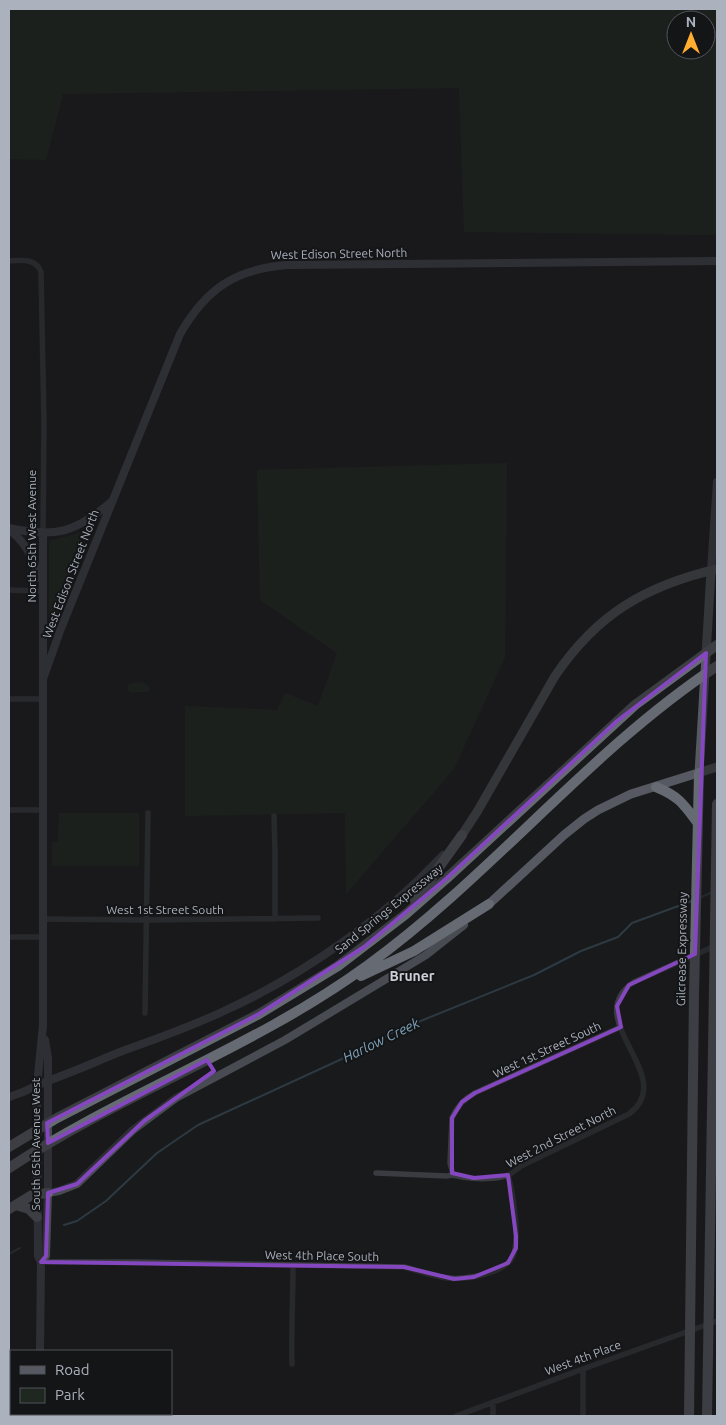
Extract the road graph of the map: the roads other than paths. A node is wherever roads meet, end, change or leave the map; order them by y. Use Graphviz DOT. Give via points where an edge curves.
graph roads {
  1 [pos="9,261"];
  2 [pos="717,261"];
  3 [pos="717,482"];
  4 [pos="112,500"];
  5 [pos="9,529"];
  6 [pos="43,533"];
  7 [pos="714,570"];
  8 [pos="9,590"];
  9 [pos="42,591"];
  10 [pos="717,645"];
  11 [pos="717,666"];
  12 [pos="43,679"];
  13 [pos="9,699"];
  14 [pos="43,699"];
  15 [pos="717,767"];
  16 [pos="699,772"];
  17 [pos="656,787"];
  18 [pos="717,804"];
  19 [pos="9,810"];
  20 [pos="43,810"];
  21 [pos="148,813"];
  22 [pos="274,816"];
  23 [pos="697,822"];
  24 [pos="462,835"];
  25 [pos="716,836"];
  26 [pos="489,904"];
  27 [pos="406,914"];
  28 [pos="318,918"];
  29 [pos="42,919"];
  30 [pos="275,919"];
  31 [pos="146,920"];
  32 [pos="9,937"];
  33 [pos="42,937"];
  34 [pos="717,946"];
  35 [pos="333,989"];
  36 [pos="145,1014"];
  37 [pos="43,1025"];
  38 [pos="620,1027"];
  39 [pos="47,1080"];
  40 [pos="37,1086"];
  41 [pos="9,1097"];
  42 [pos="9,1147"];
  43 [pos="9,1168"];
  44 [pos="376,1173"];
  45 [pos="453,1174"];
  46 [pos="508,1176"];
  47 [pos="37,1193"];
  48 [pos="48,1193"];
  49 [pos="12,1207"];
  50 [pos="37,1217"];
  51 [pos="41,1262"];
  52 [pos="293,1265"];
  53 [pos="717,1321"];
  54 [pos="40,1350"];
  55 [pos="292,1364"];
  56 [pos="583,1369"];
  57 [pos="493,1402"];
  58 [pos="456,1416"];
  59 [pos="493,1416"];
  60 [pos="583,1416"];
  61 [pos="689,1416"];
  62 [pos="707,1416"];
  1 -- 6 [label="street, North 65th West Avenue" via="26,260 36,264 42,278"];
  2 -- 4 [label="street, West Edison Street North" via="287,265 266,267 238,276 205,299 180,334"];
  3 -- 7 [label="street, Gilcrease Expressway"];
  4 -- 6 [label="street" via="75,527"];
  4 -- 12 [label="street, West Edison Street North"];
  5 -- 6 [label="street"];
  5 -- 9 [label="street" via="32,558"];
  6 -- 9 [label="street, North 65th West Avenue"];
  7 -- 16 [label="main road, Gilcrease Expressway"];
  7 -- 24 [label="main road" via="650,591 625,605 587,635 555,676"];
  8 -- 9 [label="street"];
  9 -- 12 [label="street, North 65th West Avenue"];
  10 -- 27 [label="highway, Sand Springs Expressway" via="623,716"];
  11 -- 35 [label="highway" via="628,733 425,921"];
  12 -- 14 [label="street, North 65th West Avenue"];
  13 -- 14 [label="street"];
  14 -- 20 [label="street, North 65th West Avenue"];
  15 -- 16 [label="main road"];
  16 -- 17 [label="main road"];
  16 -- 23 [label="highway, Gilcrease Expressway"];
  17 -- 23 [label="highway" via="679,799"];
  17 -- 26 [label="main road" via="616,801 584,819"];
  18 -- 25 [label="highway"];
  19 -- 20 [label="street"];
  20 -- 29 [label="street, South 65th Avenue West"];
  21 -- 31 [label="street"];
  22 -- 30 [label="street"];
  23 -- 61 [label="highway, Gilcrease Expressway"];
  24 -- 27 [label="highway"];
  24 -- 39 [label="street" via="409,889 362,928 278,983 197,1023"];
  25 -- 62 [label="highway"];
  26 -- 35 [label="highway" via="414,951"];
  26 -- 48 [label="street" via="426,955 285,1040 176,1098 133,1130 77,1184"];
  27 -- 42 [label="highway, Sand Springs Expressway" via="364,948 284,1000 57,1118"];
  28 -- 30 [label="street, West 1st Street South"];
  29 -- 31 [label="street, West 1st Street South"];
  29 -- 33 [label="street, South 65th Avenue West"];
  30 -- 31 [label="street, West 1st Street South"];
  31 -- 36 [label="street"];
  32 -- 33 [label="street"];
  33 -- 37 [label="street, South 65th Avenue West"];
  34 -- 38 [label="street, West 1st Street South" via="629,986 617,1006"];
  35 -- 43 [label="highway" via="249,1039 83,1123"];
  37 -- 39 [label="street, South 65th Avenue West" via="48,1058"];
  37 -- 40 [label="street, South 65th Avenue West"];
  38 -- 45 [label="street, West 1st Street South" via="475,1093 462,1102 452,1118 450,1163"];
  38 -- 46 [label="street, West 2nd Street North" via="644,1078 644,1092 639,1104 629,1114 521,1166"];
  39 -- 40 [label="street"];
  39 -- 48 [label="street, South 65th Avenue West"];
  40 -- 41 [label="street"];
  40 -- 47 [label="street, South 65th Avenue West"];
  44 -- 45 [label="street, West 2nd Street North"];
  45 -- 46 [label="street, West 2nd Street North" via="474,1178"];
  46 -- 52 [label="street, West 4th Place South" via="516,1248 508,1263 492,1272 454,1278 404,1267"];
  47 -- 48 [label="highway"];
  47 -- 49 [label="highway"];
  47 -- 50 [label="street, South 65th Avenue West"];
  48 -- 51 [label="street, South 65th Avenue West" via="46,1256"];
  49 -- 50 [label="highway" via="29,1208"];
  50 -- 51 [label="street, South 65th Avenue West"];
  51 -- 52 [label="street, West 4th Place South"];
  51 -- 54 [label="street, South 65th Avenue West"];
  52 -- 55 [label="street"];
  53 -- 56 [label="street, West 4th Place"];
  56 -- 57 [label="street, West 4th Place"];
  56 -- 60 [label="street"];
  57 -- 58 [label="street, West 4th Place"];
  57 -- 59 [label="street"];
}
